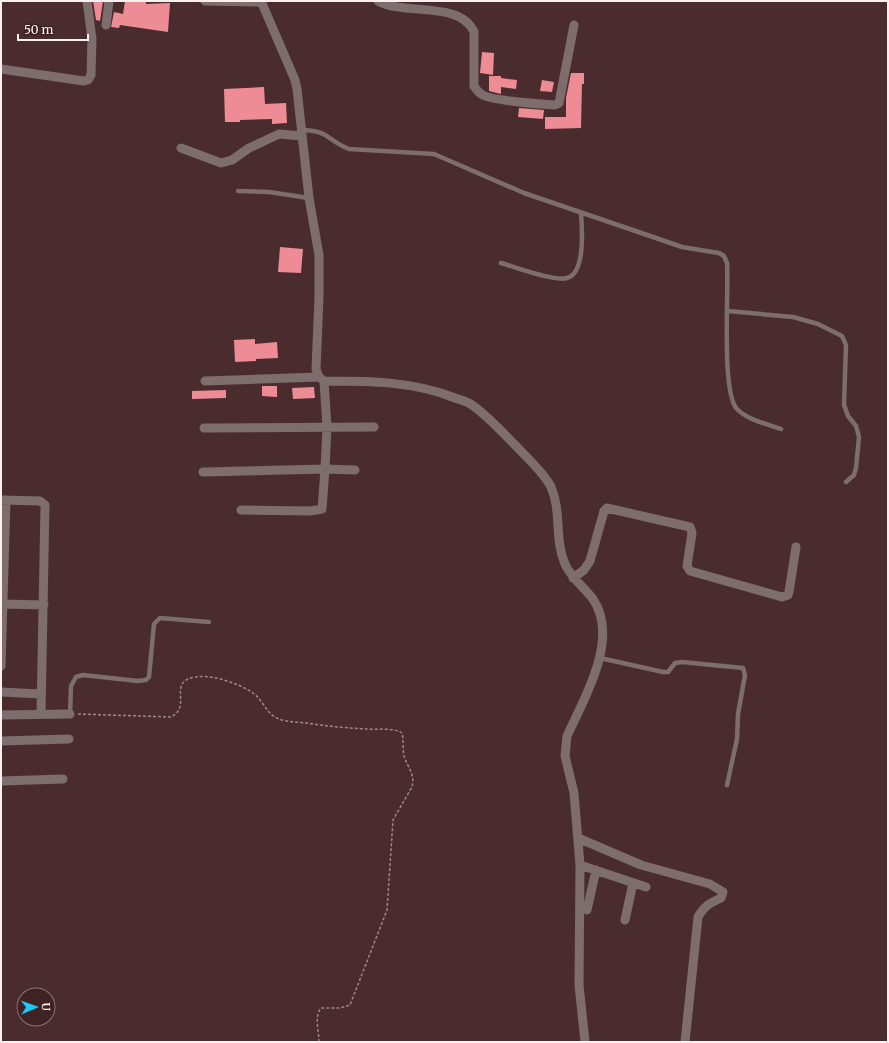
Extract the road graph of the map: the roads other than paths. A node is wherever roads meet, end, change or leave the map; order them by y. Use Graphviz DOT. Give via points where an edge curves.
graph roads {
  1 [pos="86,1"];
  2 [pos="109,1"];
  3 [pos="205,1"];
  4 [pos="378,1"];
  5 [pos="261,2"];
  6 [pos="574,24"];
  7 [pos="106,25"];
  8 [pos="1,69"];
  9 [pos="302,133"];
  10 [pos="181,148"];
  11 [pos="238,191"];
  12 [pos="309,198"];
  13 [pos="581,212"];
  14 [pos="501,263"];
  15 [pos="728,311"];
  16 [pos="322,379"];
  17 [pos="205,381"];
  18 [pos="374,426"];
  19 [pos="327,427"];
  20 [pos="204,428"];
  21 [pos="781,429"];
  22 [pos="326,469"];
  23 [pos="355,470"];
  24 [pos="203,472"];
  25 [pos="846,482"];
  26 [pos="3,500"];
  27 [pos="241,510"];
  28 [pos="796,547"];
  29 [pos="574,578"];
  30 [pos="4,604"];
  31 [pos="44,606"];
  32 [pos="209,622"];
  33 [pos="600,658"];
  34 [pos="1,666"];
  35 [pos="1,692"];
  36 [pos="41,694"];
  37 [pos="41,714"];
  38 [pos="70,714"];
  39 [pos="1,715"];
  40 [pos="69,739"];
  41 [pos="1,741"];
  42 [pos="63,778"];
  43 [pos="1,781"];
  44 [pos="726,786"];
  45 [pos="578,838"];
  46 [pos="580,865"];
  47 [pos="596,870"];
  48 [pos="633,882"];
  49 [pos="646,887"];
  50 [pos="587,910"];
  51 [pos="625,920"];
  52 [pos="585,1042"];
  53 [pos="685,1042"];
  1 -- 8 [label="street" via="92,39 91,75 88,80"];
  2 -- 7 [label="street"];
  3 -- 5 [label="street"];
  4 -- 6 [label="street" via="393,6 454,14 465,19 471,24 474,32 474,86 481,94 541,104 559,103"];
  5 -- 9 [label="street" via="295,80"];
  9 -- 10 [label="street" via="279,134 249,148 232,160 221,163"];
  9 -- 12 [label="street"];
  9 -- 13 [label="lane" via="322,132 349,149 434,154 524,193"];
  11 -- 12 [label="lane" via="269,192"];
  12 -- 16 [label="street" via="319,255 316,369"];
  13 -- 14 [label="lane" via="583,245 579,264 569,278 556,278"];
  13 -- 15 [label="lane" via="682,247 724,256 727,263"];
  15 -- 21 [label="lane" via="728,357 733,403 741,413"];
  15 -- 25 [label="lane" via="804,319 842,336 846,351 844,405 859,437 854,476"];
  16 -- 17 [label="street"];
  16 -- 19 [label="street"];
  16 -- 29 [label="street" via="387,382 443,393 470,404 495,424 550,486 557,504 560,547 565,564"];
  18 -- 19 [label="street"];
  19 -- 20 [label="street"];
  19 -- 22 [label="street"];
  22 -- 23 [label="street"];
  22 -- 24 [label="street"];
  22 -- 27 [label="street" via="322,509"];
  26 -- 30 [label="street"];
  26 -- 31 [label="street" via="40,501 45,505"];
  28 -- 29 [label="street" via="789,592 782,597 690,571 687,566 692,532 690,527 607,508 590,561"];
  29 -- 33 [label="street" via="593,600 599,613 602,642"];
  30 -- 31 [label="street"];
  30 -- 34 [label="street"];
  31 -- 36 [label="street"];
  32 -- 38 [label="lane" via="160,618 156,620 149,677 138,681 83,675 76,677 71,686"];
  33 -- 44 [label="lane" via="662,672 668,672 675,664 682,662 743,668 745,675 738,714 737,739"];
  33 -- 45 [label="street" via="565,745 567,768 574,793"];
  35 -- 36 [label="street"];
  36 -- 37 [label="street"];
  37 -- 38 [label="street"];
  37 -- 39 [label="street"];
  40 -- 41 [label="street"];
  42 -- 43 [label="street"];
  45 -- 46 [label="street"];
  45 -- 53 [label="street" via="641,865 710,884 723,892 721,898 702,908 698,917"];
  46 -- 47 [label="street"];
  46 -- 52 [label="street" via="579,985"];
  47 -- 48 [label="street"];
  47 -- 50 [label="street"];
  48 -- 49 [label="street"];
  48 -- 51 [label="street"];
}
